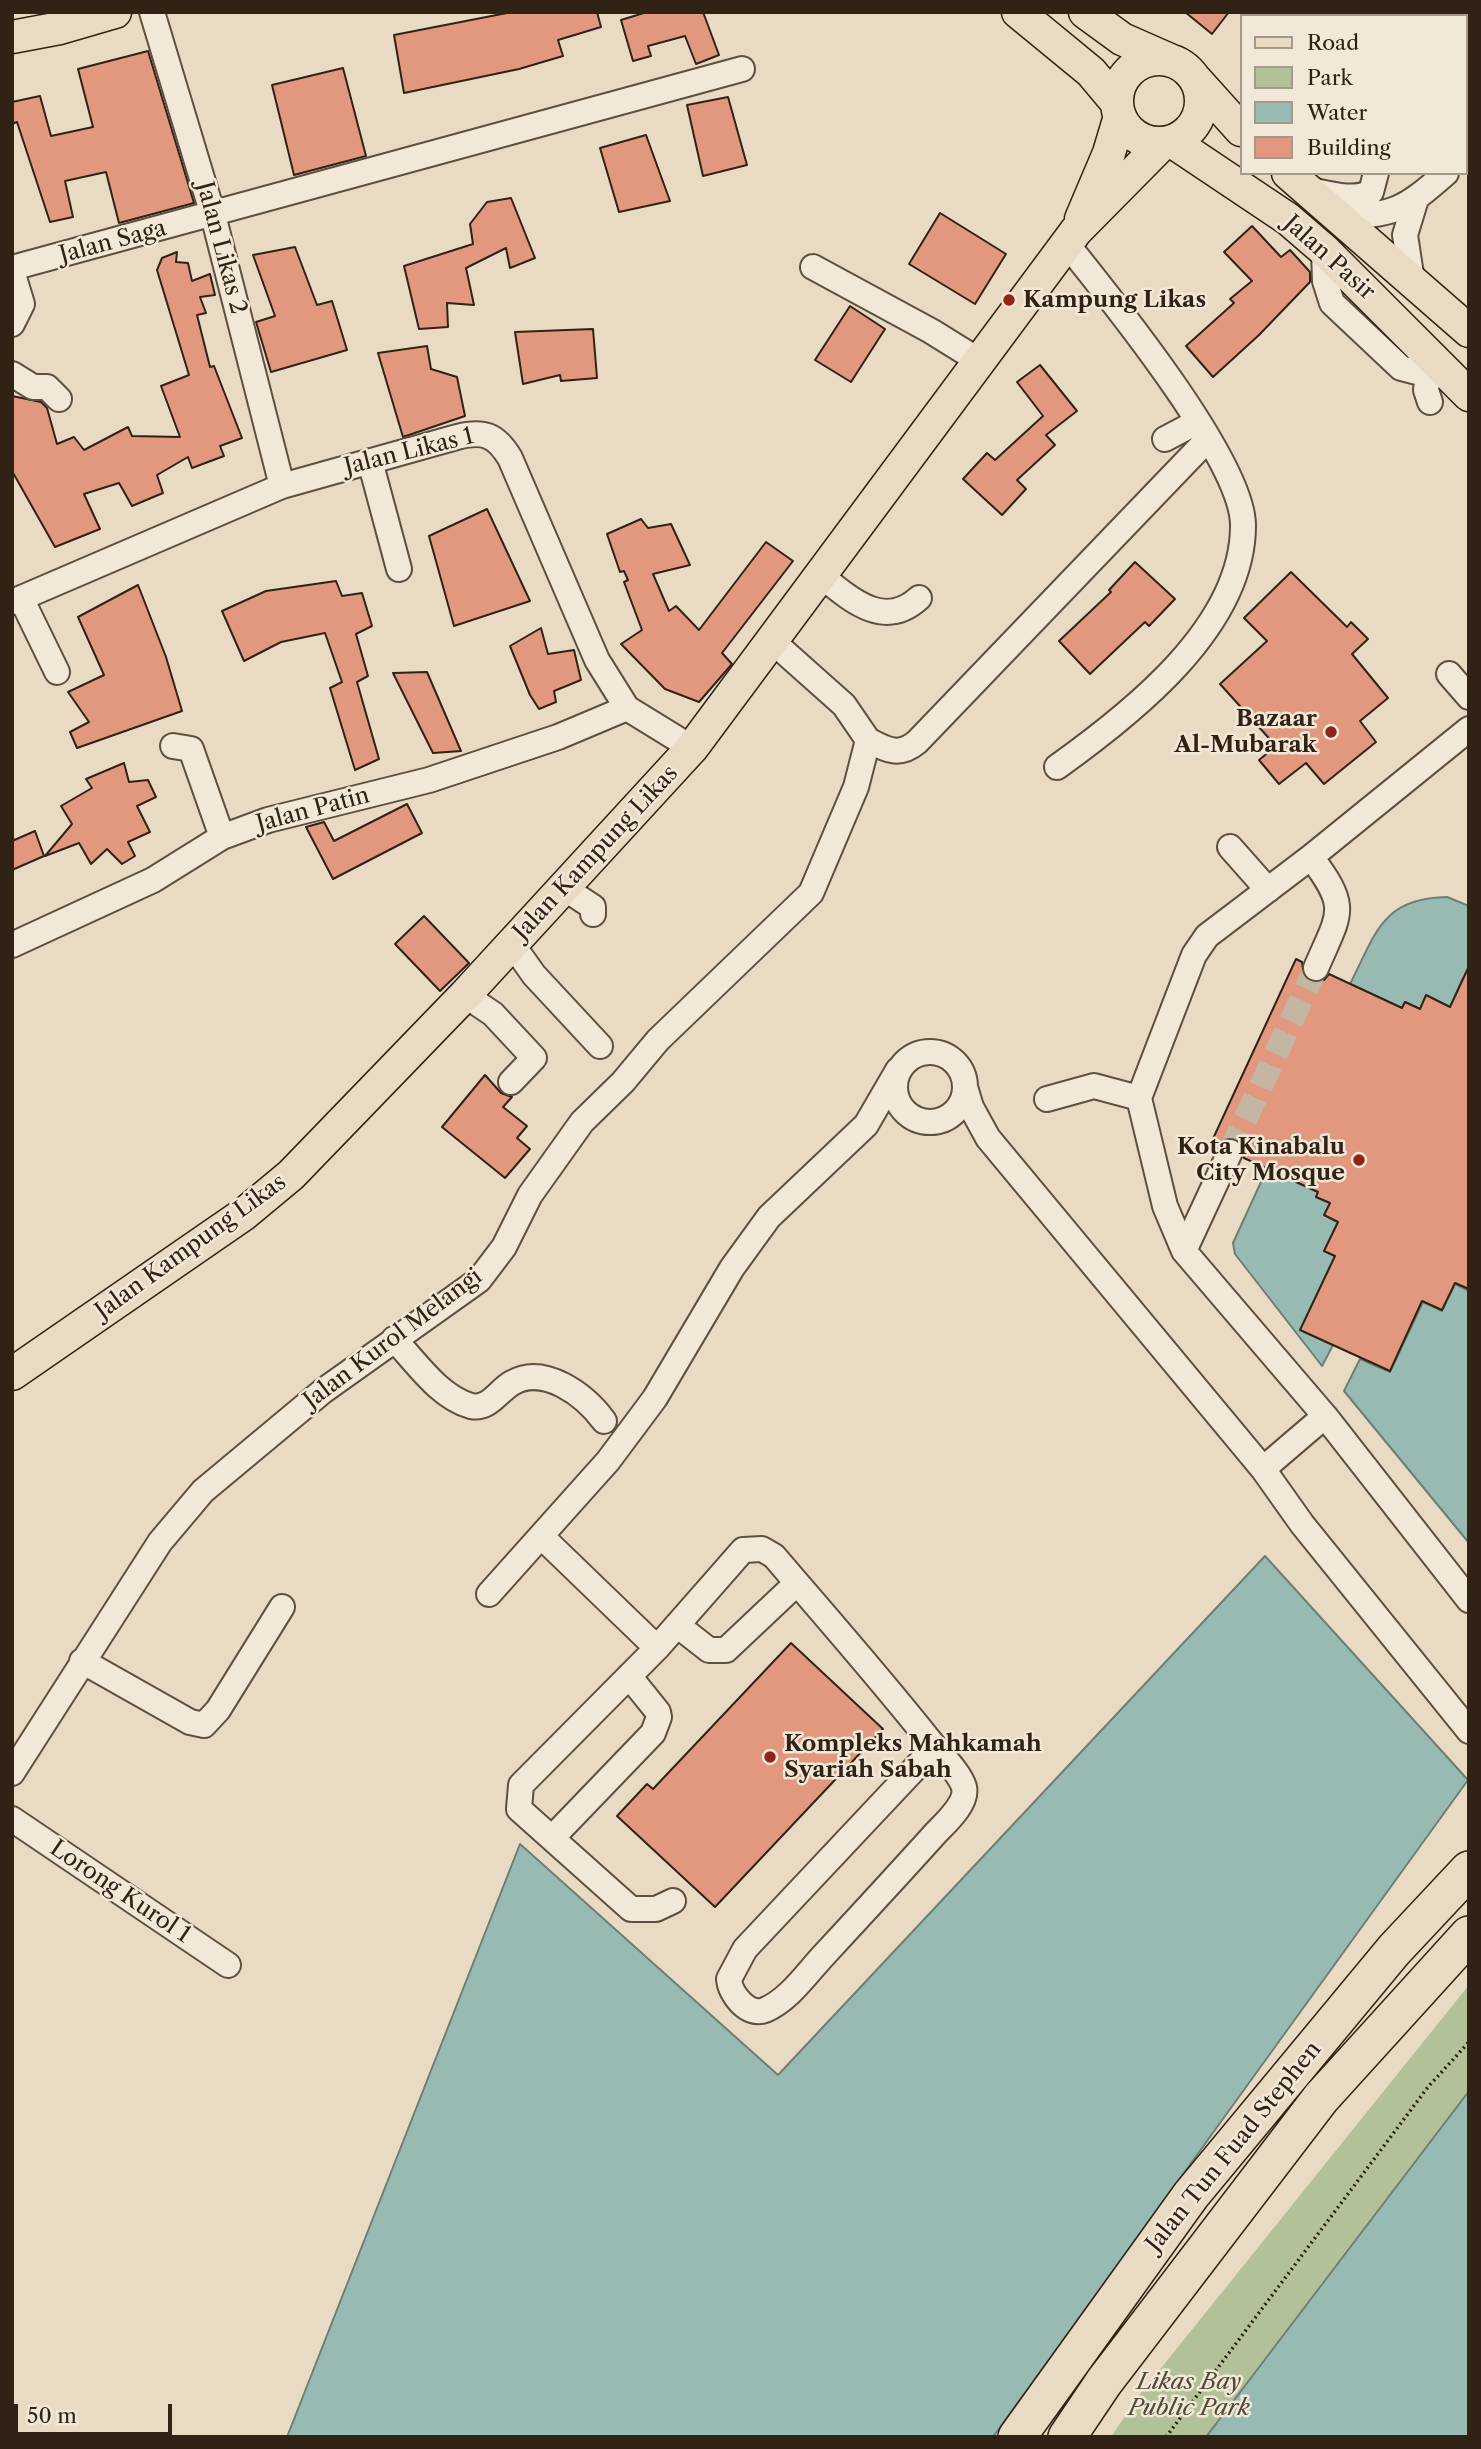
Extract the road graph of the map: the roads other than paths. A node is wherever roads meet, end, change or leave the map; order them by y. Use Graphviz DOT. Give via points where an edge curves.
graph roads {
  1 [pos="115,12"];
  2 [pos="152,12"];
  3 [pos="1018,12"];
  4 [pos="1087,13"];
  5 [pos="12,37"];
  6 [pos="742,69"];
  7 [pos="1184,70"];
  8 [pos="1119,110"];
  9 [pos="1240,129"];
  10 [pos="1167,143"];
  11 [pos="1376,175"];
  12 [pos="1444,175"];
  13 [pos="1297,181"];
  14 [pos="1416,200"];
  15 [pos="213,215"];
  16 [pos="1337,216"];
  17 [pos="1072,238"];
  18 [pos="813,267"];
  19 [pos="12,269"];
  20 [pos="1412,281"];
  21 [pos="12,324"];
  22 [pos="1469,331"];
  23 [pos="981,362"];
  24 [pos="1433,369"];
  25 [pos="12,374"];
  26 [pos="1469,395"];
  27 [pos="59,399"];
  28 [pos="1430,401"];
  29 [pos="1202,431"];
  30 [pos="1165,439"];
  31 [pos="370,461"];
  32 [pos="282,486"];
  33 [pos="399,569"];
  34 [pos="819,574"];
  35 [pos="919,598"];
  36 [pos="16,600"];
  37 [pos="771,640"];
  38 [pos="57,672"];
  39 [pos="1449,674"];
  40 [pos="1469,697"];
  41 [pos="628,708"];
  42 [pos="1469,729"];
  43 [pos="868,740"];
  44 [pos="173,746"];
  45 [pos="692,748"];
  46 [pos="1057,767"];
  47 [pos="222,837"];
  48 [pos="1230,847"];
  49 [pos="1311,857"];
  50 [pos="564,888"];
  51 [pos="1269,890"];
  52 [pos="593,914"];
  53 [pos="512,944"];
  54 [pos="12,945"];
  55 [pos="1316,968"];
  56 [pos="465,995"];
  57 [pos="600,1046"];
  58 [pos="898,1070"];
  59 [pos="511,1082"];
  60 [pos="965,1087"];
  61 [pos="1139,1098"];
  62 [pos="1047,1099"];
  63 [pos="927,1120"];
  64 [pos="866,1125"];
  65 [pos="988,1138"];
  66 [pos="1230,1152"];
  67 [pos="1184,1251"];
  68 [pos="394,1339"];
  69 [pos="12,1374"];
  70 [pos="1325,1416"];
  71 [pos="604,1421"];
  72 [pos="1263,1469"];
  73 [pos="541,1536"];
  74 [pos="797,1583"];
  75 [pos="489,1594"];
  76 [pos="1469,1600"];
  77 [pos="282,1607"];
  78 [pos="677,1625"];
  79 [pos="657,1648"];
  80 [pos="82,1661"];
  81 [pos="629,1676"];
  82 [pos="1469,1731"];
  83 [pos="935,1747"];
  84 [pos="12,1773"];
  85 [pos="12,1819"];
  86 [pos="553,1837"];
  87 [pos="1469,1870"];
  88 [pos="673,1900"];
  89 [pos="1469,1935"];
  90 [pos="228,1965"];
  91 [pos="1017,2437"];
  92 [pos="1067,2437"];
  1 -- 5 [label="main road"];
  2 -- 15 [label="street, Jalan Likas 2"];
  3 -- 8 [label="main road" via="1091,72"];
  4 -- 7 [label="main road" via="1122,39"];
  6 -- 15 [label="street, Jalan Saga"];
  7 -- 8 [label="main road" via="1146,61 1134,68 1125,78"];
  7 -- 9 [label="main road"];
  7 -- 10 [label="main road" via="1201,93 1201,108 1196,122"];
  8 -- 10 [label="main road" via="1136,136"];
  8 -- 17 [label="main road, Jalan Kampung Likas" via="1109,153"];
  10 -- 17 [label="main road, Jalan Kampung Likas"];
  10 -- 24 [label="main road, Jalan Pasir" via="1288,219 1324,250"];
  11 -- 13 [label="street" via="1371,192 1364,196 1342,196"];
  12 -- 14 [label="street"];
  13 -- 16 [label="main road, Jalan Pasir"];
  14 -- 16 [label="street" via="1380,216"];
  14 -- 20 [label="street" via="1405,235"];
  15 -- 19 [label="street, Jalan Saga"];
  15 -- 32 [label="street, Jalan Likas 2"];
  16 -- 20 [label="main road, Jalan Pasir"];
  17 -- 23 [label="main road, Jalan Kampung Likas"];
  17 -- 29 [label="street"];
  18 -- 23 [label="street"];
  19 -- 21 [label="street" via="22,304"];
  20 -- 22 [label="main road, Jalan Pasir"];
  23 -- 34 [label="main road, Jalan Kampung Likas"];
  24 -- 26 [label="main road, Jalan Pasir"];
  24 -- 28 [label="street" via="1426,390"];
  25 -- 27 [label="street" via="33,387 47,387"];
  29 -- 30 [label="street"];
  29 -- 43 [label="street" via="917,741 899,752"];
  29 -- 46 [label="street" via="1235,491 1243,526 1233,575 1198,638 1143,701"];
  31 -- 32 [label="street, Jalan Likas 1"];
  31 -- 33 [label="street"];
  31 -- 41 [label="street, Jalan Likas 1" via="472,433 495,438 529,499 597,660"];
  32 -- 36 [label="street, Jalan Likas 1"];
  34 -- 35 [label="street" via="842,593 880,612 905,610"];
  34 -- 37 [label="main road, Jalan Kampung Likas"];
  36 -- 38 [label="street"];
  37 -- 43 [label="street" via="844,705"];
  37 -- 45 [label="main road, Jalan Kampung Likas"];
  39 -- 40 [label="street"];
  41 -- 45 [label="street, Jalan Likas 1"];
  41 -- 47 [label="street, Jalan Patin" via="429,780 268,820"];
  42 -- 49 [label="street"];
  43 -- 68 [label="street, Jalan Kurol Melangi" via="856,787 811,892 658,1040 624,1082 582,1122 530,1195 480,1280"];
  44 -- 47 [label="street" via="191,749"];
  45 -- 50 [label="main road, Jalan Kampung Likas"];
  47 -- 54 [label="street, Jalan Patin" via="153,880"];
  48 -- 51 [label="street"];
  49 -- 51 [label="street"];
  49 -- 55 [label="street" via="1333,887 1339,915"];
  50 -- 52 [label="street" via="593,907"];
  50 -- 53 [label="main road, Jalan Kampung Likas"];
  51 -- 61 [label="street" via="1207,936 1195,955"];
  53 -- 56 [label="main road, Jalan Kampung Likas"];
  53 -- 57 [label="street" via="534,975"];
  56 -- 59 [label="street" via="493,1014 534,1058"];
  56 -- 69 [label="main road, Jalan Kampung Likas" via="335,1131 253,1206"];
  58 -- 60 [label="street" via="915,1054 938,1052 958,1065"];
  58 -- 63 [label="street" via="894,1093 898,1104"];
  58 -- 64 [label="street"];
  60 -- 63 [label="street" via="958,1109"];
  60 -- 65 [label="street"];
  61 -- 62 [label="street" via="1094,1086"];
  61 -- 67 [label="street" via="1165,1206"];
  63 -- 64 [label="street" via="885,1119"];
  63 -- 65 [label="street" via="962,1125"];
  64 -- 73 [label="street" via="769,1217 732,1268 655,1398 608,1461"];
  65 -- 72 [label="street"];
  66 -- 67 [label="street"];
  67 -- 70 [label="street"];
  68 -- 71 [label="street" via="447,1395 473,1407 492,1401 524,1377 544,1377 587,1401"];
  68 -- 80 [label="street, Jalan Kurol Melangi" via="203,1491 160,1542"];
  70 -- 72 [label="street"];
  70 -- 76 [label="street"];
  72 -- 82 [label="street"];
  73 -- 75 [label="street"];
  73 -- 79 [label="street"];
  74 -- 78 [label="street" via="726,1650 709,1650"];
  74 -- 78 [label="street" via="774,1556 762,1549 743,1550"];
  74 -- 83 [label="street"];
  77 -- 80 [label="street" via="204,1725 190,1722"];
  78 -- 79 [label="street"];
  79 -- 81 [label="street"];
  80 -- 84 [label="street, Jalan Kurol Melangi"];
  81 -- 86 [label="street" via="658,1712 653,1733"];
  81 -- 86 [label="street" via="521,1785 519,1809"];
  83 -- 83 [label="street" via="964,1785 953,1814 795,1986 765,2010 745,2006 732,1992 729,1979 745,1949"];
  85 -- 90 [label="street, Lorong Kurol 1"];
  86 -- 88 [label="street" via="631,1909 656,1909"];
  87 -- 91 [label="highway, Jalan Tun Fuad Stephen" via="1394,1950 1191,2194"];
  89 -- 92 [label="highway, Jalan Tun Fuad Stephen" via="1321,2098"];
}
